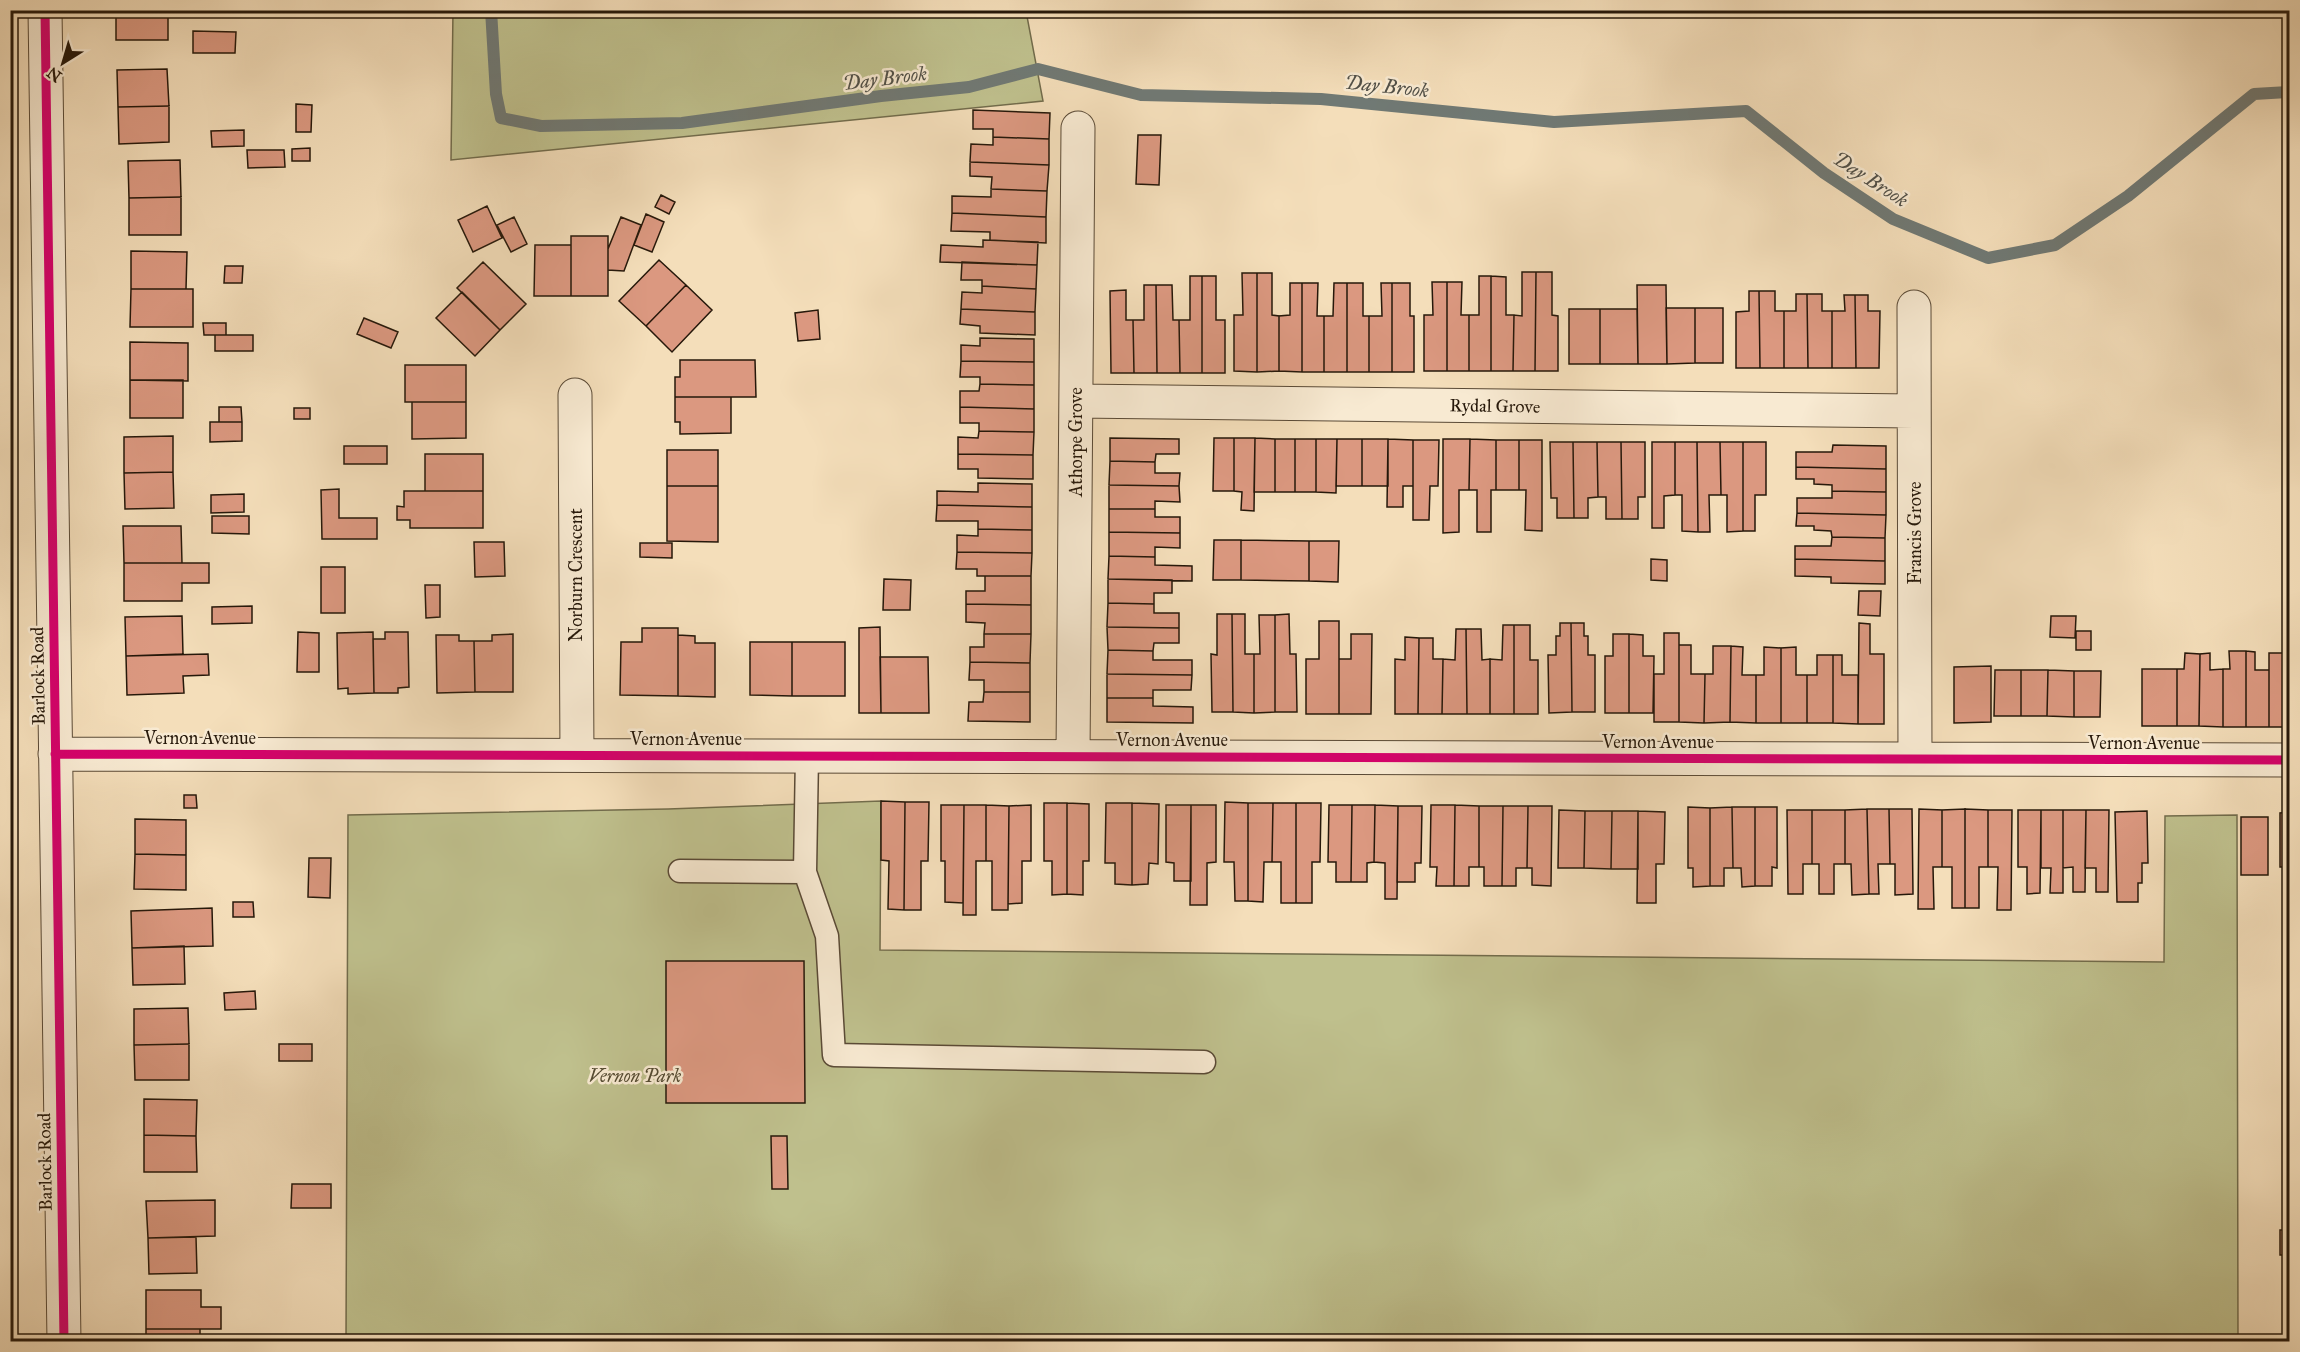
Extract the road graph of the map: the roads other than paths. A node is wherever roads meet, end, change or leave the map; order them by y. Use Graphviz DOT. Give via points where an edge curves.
graph roads {
  1 [pos="45,10"];
  2 [pos="1078,128"];
  3 [pos="1914,308"];
  4 [pos="575,395"];
  5 [pos="1076,401"];
  6 [pos="1914,411"];
  7 [pos="55,754"];
  8 [pos="577,755"];
  9 [pos="807,755"];
  10 [pos="1073,756"];
  11 [pos="1915,759"];
  12 [pos="2289,760"];
  13 [pos="680,871"];
  14 [pos="805,872"];
  15 [pos="1204,1062"];
  16 [pos="64,1341"];
  1 -- 7 [label="street, Barlock Road"];
  2 -- 5 [label="street, Athorpe Grove"];
  3 -- 6 [label="street, Francis Grove"];
  4 -- 8 [label="street, Norburn Crescent"];
  5 -- 6 [label="street, Rydal Grove"];
  5 -- 10 [label="street, Athorpe Grove"];
  6 -- 11 [label="street, Francis Grove"];
  7 -- 8 [label="street, Vernon Avenue"];
  7 -- 16 [label="street, Barlock Road"];
  8 -- 9 [label="street, Vernon Avenue"];
  9 -- 10 [label="street, Vernon Avenue"];
  9 -- 14 [label="lane"];
  10 -- 11 [label="street, Vernon Avenue"];
  11 -- 12 [label="street, Vernon Avenue"];
  13 -- 14 [label="lane"];
  14 -- 15 [label="lane" via="828,942 834,1055"];
}
